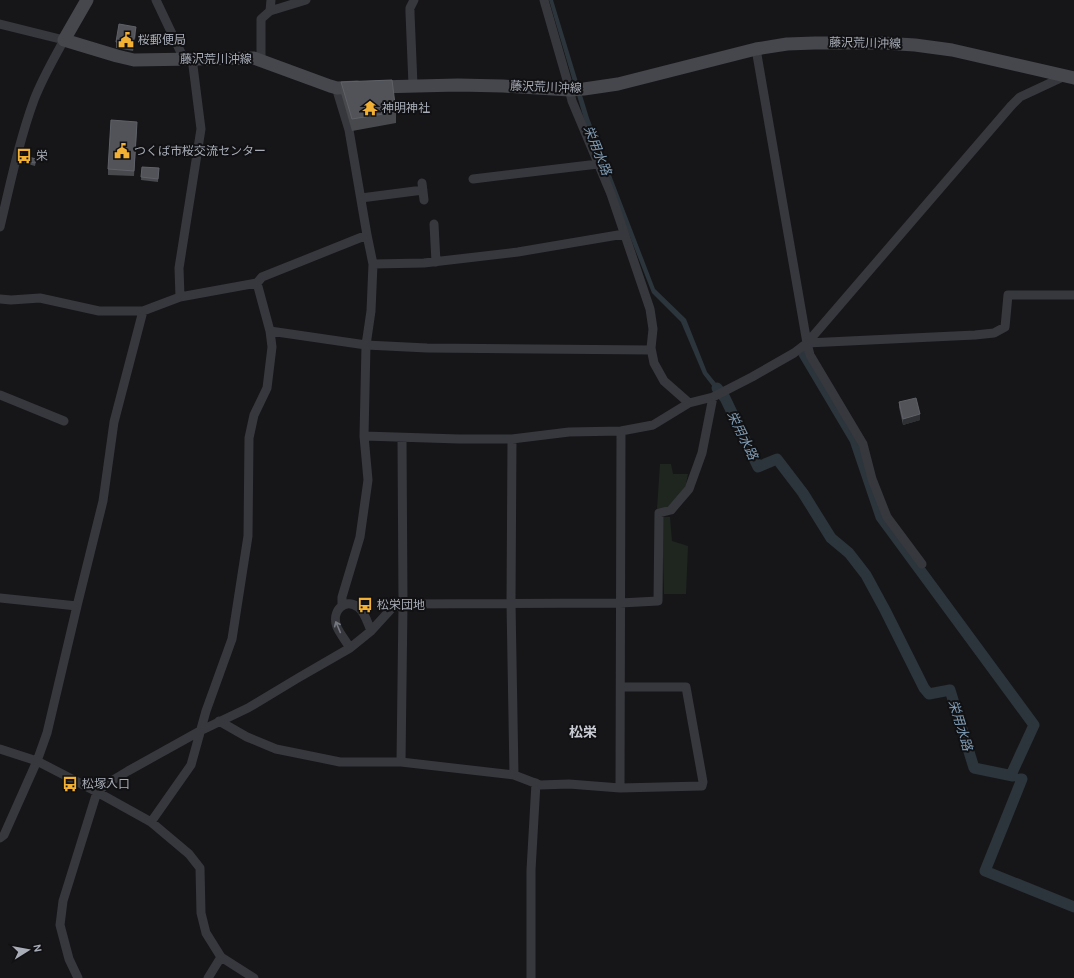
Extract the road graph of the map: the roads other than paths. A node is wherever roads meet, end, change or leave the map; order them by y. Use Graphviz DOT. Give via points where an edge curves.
graph roads {
  1 [pos="86,0"];
  2 [pos="156,0"];
  3 [pos="271,0"];
  4 [pos="306,0"];
  5 [pos="414,0"];
  6 [pos="544,0"];
  7 [pos="270,11"];
  8 [pos="0,24"];
  9 [pos="64,40"];
  10 [pos="756,49"];
  11 [pos="188,59"];
  12 [pos="261,60"];
  13 [pos="1070,77"];
  14 [pos="413,86"];
  15 [pos="337,88"];
  16 [pos="570,90"];
  17 [pos="598,164"];
  18 [pos="473,179"];
  19 [pos="423,191"];
  20 [pos="361,198"];
  21 [pos="434,224"];
  22 [pos="0,227"];
  23 [pos="624,234"];
  24 [pos="367,235"];
  25 [pos="436,262"];
  26 [pos="374,264"];
  27 [pos="257,283"];
  28 [pos="1074,295"];
  29 [pos="180,297"];
  30 [pos="0,299"];
  31 [pos="143,311"];
  32 [pos="270,331"];
  33 [pos="806,344"];
  34 [pos="366,345"];
  35 [pos="652,350"];
  36 [pos="0,395"];
  37 [pos="713,397"];
  38 [pos="689,402"];
  39 [pos="64,421"];
  40 [pos="621,431"];
  41 [pos="364,436"];
  42 [pos="402,438"];
  43 [pos="512,439"];
  44 [pos="922,564"];
  45 [pos="0,598"];
  46 [pos="511,603"];
  47 [pos="620,603"];
  48 [pos="403,604"];
  49 [pos="77,606"];
  50 [pos="342,606"];
  51 [pos="371,631"];
  52 [pos="350,648"];
  53 [pos="621,687"];
  54 [pos="219,722"];
  55 [pos="200,732"];
  56 [pos="0,749"];
  57 [pos="37,761"];
  58 [pos="401,762"];
  59 [pos="514,775"];
  60 [pos="536,783"];
  61 [pos="620,788"];
  62 [pos="98,792"];
  63 [pos="151,822"];
  64 [pos="0,838"];
  65 [pos="220,957"];
  66 [pos="78,978"];
  67 [pos="208,978"];
  68 [pos="254,978"];
  69 [pos="531,978"];
  1 -- 9 [label="main road"];
  2 -- 11 [label="street"];
  3 -- 7 [label="street"];
  4 -- 7 [label="street"];
  5 -- 14 [label="street" via="410,8"];
  6 -- 16 [label="street"];
  7 -- 12 [label="street" via="261,19"];
  8 -- 9 [label="street"];
  9 -- 11 [label="main road, 藤沢荒川沖線" via="134,60"];
  9 -- 22 [label="street" via="43,79 30,111"];
  10 -- 13 [label="main road, 藤沢荒川沖線" via="815,43 915,45 952,50"];
  10 -- 16 [label="main road, 藤沢荒川沖線" via="618,84"];
  10 -- 33 [label="street"];
  11 -- 12 [label="main road, 藤沢荒川沖線"];
  11 -- 29 [label="street" via="201,129 179,268"];
  12 -- 15 [label="main road, 藤沢荒川沖線"];
  13 -- 33 [label="street" via="1020,97 1011,106"];
  14 -- 15 [label="main road, 藤沢荒川沖線"];
  14 -- 16 [label="main road, 藤沢荒川沖線" via="503,86"];
  15 -- 20 [label="street" via="349,130"];
  16 -- 17 [label="street"];
  17 -- 18 [label="street"];
  17 -- 23 [label="street"];
  19 -- 20 [label="street"];
  20 -- 24 [label="street"];
  21 -- 25 [label="street"];
  23 -- 25 [label="street" via="518,252"];
  23 -- 35 [label="street" via="650,309 653,329"];
  24 -- 26 [label="street"];
  24 -- 27 [label="street" via="262,277"];
  25 -- 26 [label="street"];
  26 -- 34 [label="street"];
  27 -- 29 [label="street"];
  27 -- 32 [label="street"];
  28 -- 33 [label="street" via="1008,295 1005,327 994,333"];
  29 -- 31 [label="street"];
  30 -- 31 [label="street" via="40,298 99,311"];
  31 -- 49 [label="street" via="114,422 103,500"];
  32 -- 34 [label="street"];
  32 -- 55 [label="street" via="272,347 267,388 254,414 248,438 248,536 232,639"];
  33 -- 37 [label="street"];
  33 -- 44 [label="street" via="863,444 872,479 887,517"];
  34 -- 35 [label="street"];
  34 -- 41 [label="street"];
  35 -- 38 [label="street" via="654,363 664,381"];
  36 -- 39 [label="street"];
  37 -- 38 [label="street"];
  37 -- 47 [label="street" via="702,453 689,489 670,510 659,513 658,602"];
  38 -- 40 [label="street" via="653,425"];
  40 -- 43 [label="street" via="569,432"];
  40 -- 47 [label="street"];
  41 -- 42 [label="street"];
  41 -- 50 [label="street" via="368,480 360,537 342,597"];
  42 -- 43 [label="street"];
  42 -- 48 [label="street"];
  43 -- 46 [label="street"];
  45 -- 49 [label="street"];
  46 -- 47 [label="street"];
  46 -- 48 [label="street"];
  46 -- 59 [label="street"];
  47 -- 53 [label="street"];
  48 -- 51 [label="street" via="392,608"];
  48 -- 58 [label="street"];
  49 -- 57 [label="street" via="47,733"];
  50 -- 51 [label="street" via="347,604 358,607"];
  52 -- 50 [label="street, one-way" via="335,620 338,609"];
  51 -- 52 [label="street"];
  52 -- 54 [label="street" via="248,708"];
  53 -- 61 [label="street"];
  53 -- 61 [label="street" via="686,686 703,782 702,786"];
  54 -- 55 [label="street"];
  54 -- 58 [label="street" via="276,749 340,762"];
  55 -- 62 [label="street" via="128,771"];
  55 -- 63 [label="street" via="191,765"];
  56 -- 57 [label="street"];
  57 -- 62 [label="street"];
  57 -- 64 [label="street" via="4,835"];
  58 -- 59 [label="street"];
  59 -- 60 [label="street"];
  60 -- 61 [label="street"];
  60 -- 69 [label="street" via="531,870"];
  62 -- 63 [label="street"];
  62 -- 66 [label="street" via="63,901 60,925 69,960"];
  63 -- 65 [label="street" via="189,854 200,868 201,913 206,933"];
  65 -- 67 [label="street"];
  65 -- 68 [label="street"];
}
